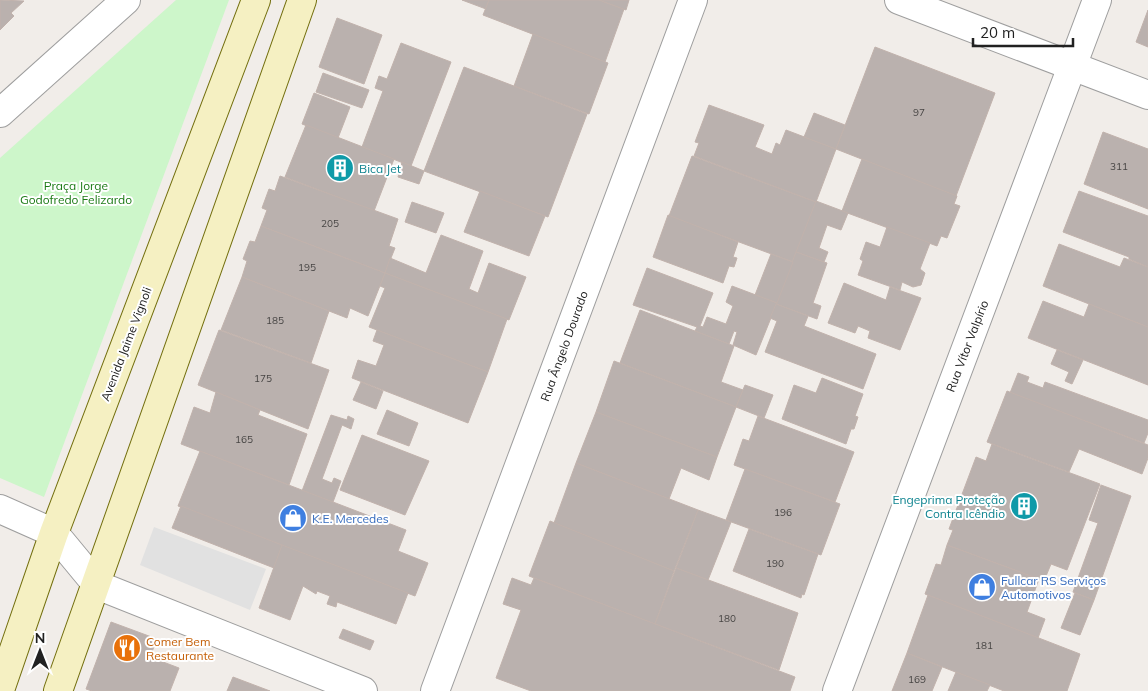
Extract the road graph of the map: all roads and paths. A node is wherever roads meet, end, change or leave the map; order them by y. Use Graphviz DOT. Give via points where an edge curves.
graph roads {
  1 [pos="126,0"];
  2 [pos="256,0"];
  3 [pos="302,0"];
  4 [pos="693,0"];
  5 [pos="899,0"];
  6 [pos="1097,0"];
  7 [pos="1072,66"];
  8 [pos="1148,95"];
  9 [pos="0,113"];
  10 [pos="0,509"];
  11 [pos="54,533"];
  12 [pos="97,585"];
  13 [pos="0,690"];
  14 [pos="58,691"];
  15 [pos="363,691"];
  16 [pos="435,691"];
  17 [pos="837,691"];
  1 -- 9 [label="street"];
  2 -- 11 [label="street, Avenida Jaime Vignoli"];
  3 -- 12 [label="street"];
  4 -- 16 [label="street, Rua Ângelo Dourado"];
  5 -- 7 [label="street"];
  6 -- 7 [label="street, Rua Vítor Valpírio"];
  7 -- 8 [label="street"];
  7 -- 17 [label="street, Rua Vítor Valpírio"];
  10 -- 11 [label="street"];
  11 -- 12 [label="street"];
  11 -- 13 [label="street, Avenida Jaime Vignoli"];
  12 -- 14 [label="street"];
  12 -- 15 [label="street"];
}
